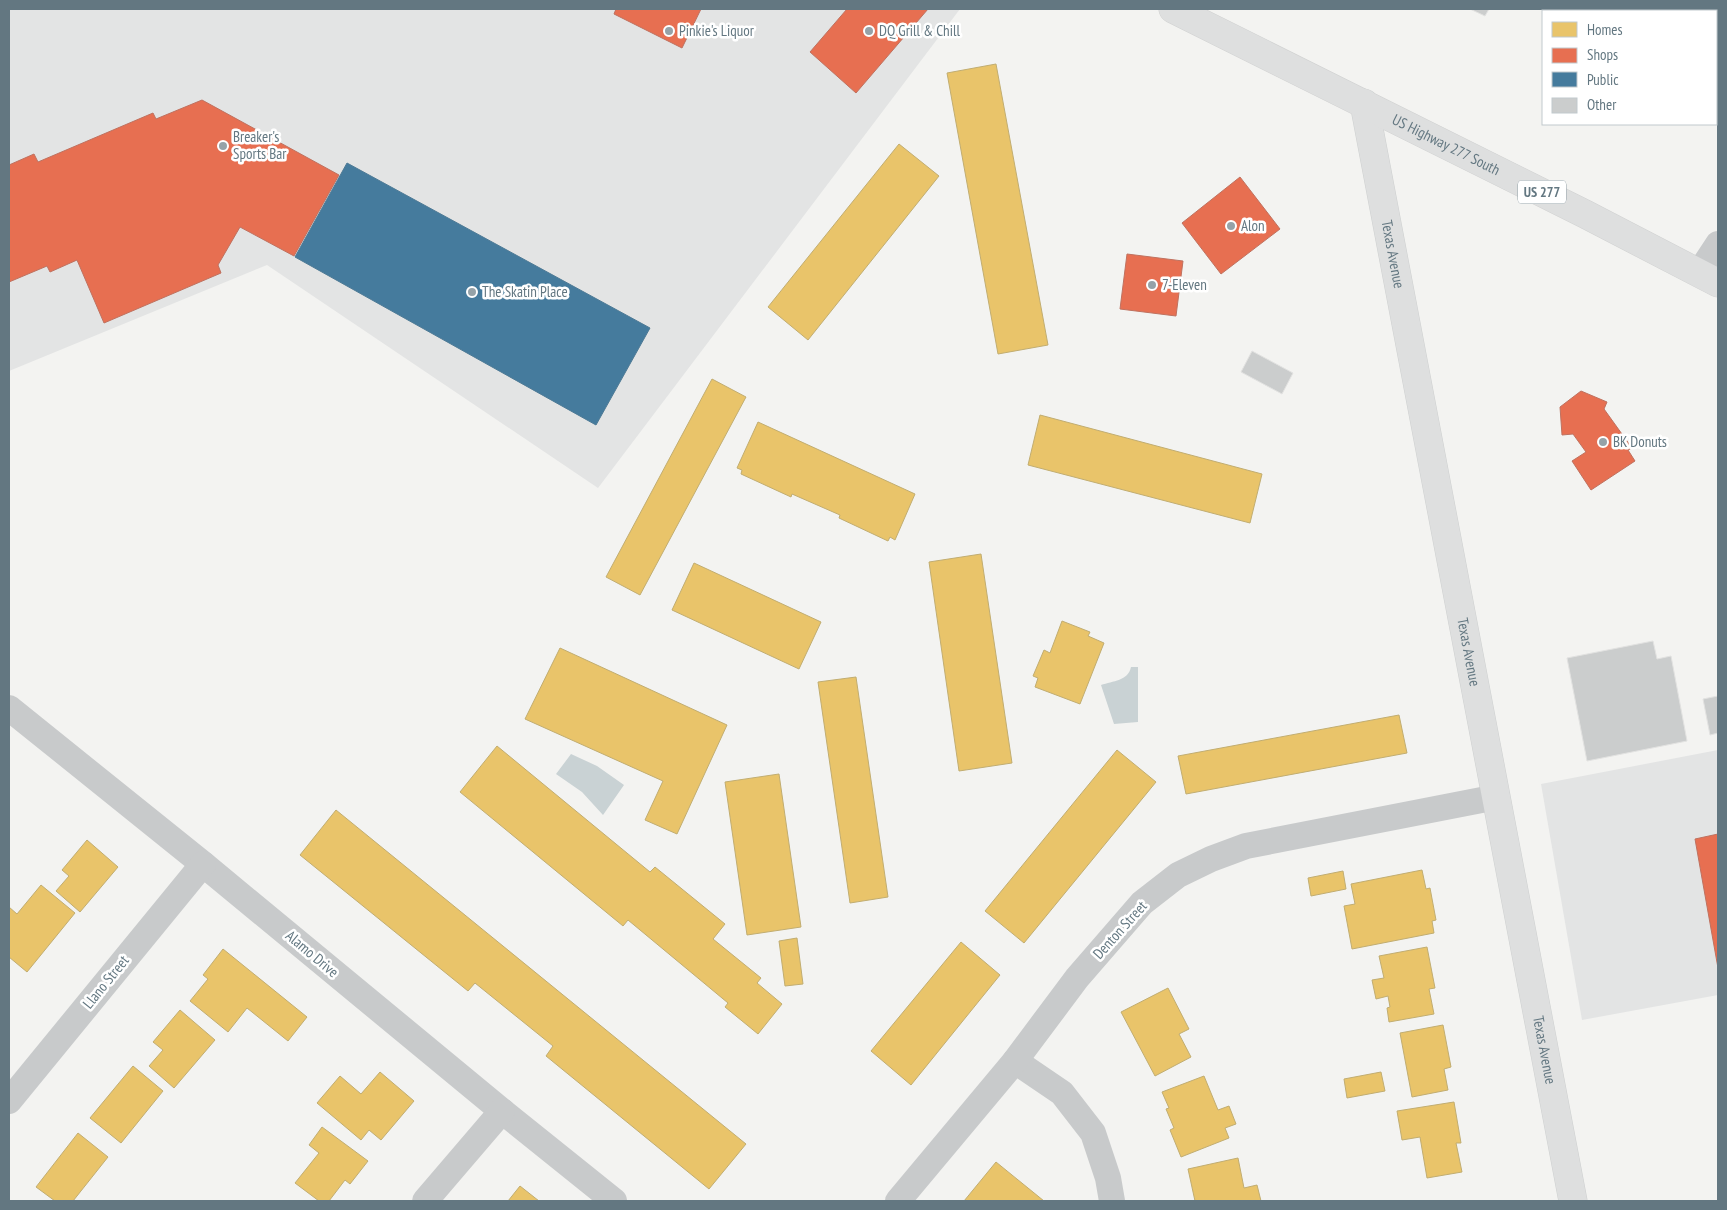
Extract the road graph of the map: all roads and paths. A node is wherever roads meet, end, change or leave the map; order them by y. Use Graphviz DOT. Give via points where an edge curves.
graph roads {
  1 [pos="1173,9"];
  2 [pos="1364,103"];
  3 [pos="1718,244"];
  4 [pos="1708,278"];
  5 [pos="9,708"];
  6 [pos="1497,797"];
  7 [pos="203,864"];
  8 [pos="1015,1061"];
  9 [pos="9,1101"];
  10 [pos="502,1111"];
  11 [pos="425,1201"];
  12 [pos="614,1201"];
  13 [pos="898,1201"];
  14 [pos="1112,1201"];
  15 [pos="1573,1201"];
  1 -- 2 [label="main road, US Highway 277 South / US 277"];
  2 -- 4 [label="main road, US Highway 277 South / US 277"];
  2 -- 6 [label="main road, Texas Avenue"];
  3 -- 4 [label="street"];
  5 -- 7 [label="street, Alamo Drive"];
  6 -- 8 [label="street, Denton Street" via="1246,846 1178,875 1142,903 1077,978"];
  6 -- 15 [label="main road, Texas Avenue"];
  7 -- 9 [label="street, Llano Street"];
  7 -- 10 [label="street, Alamo Drive"];
  8 -- 13 [label="street, Denton Street"];
  8 -- 14 [label="street" via="1062,1093 1093,1133"];
  10 -- 11 [label="street"];
  10 -- 12 [label="street, Alamo Drive"];
}
